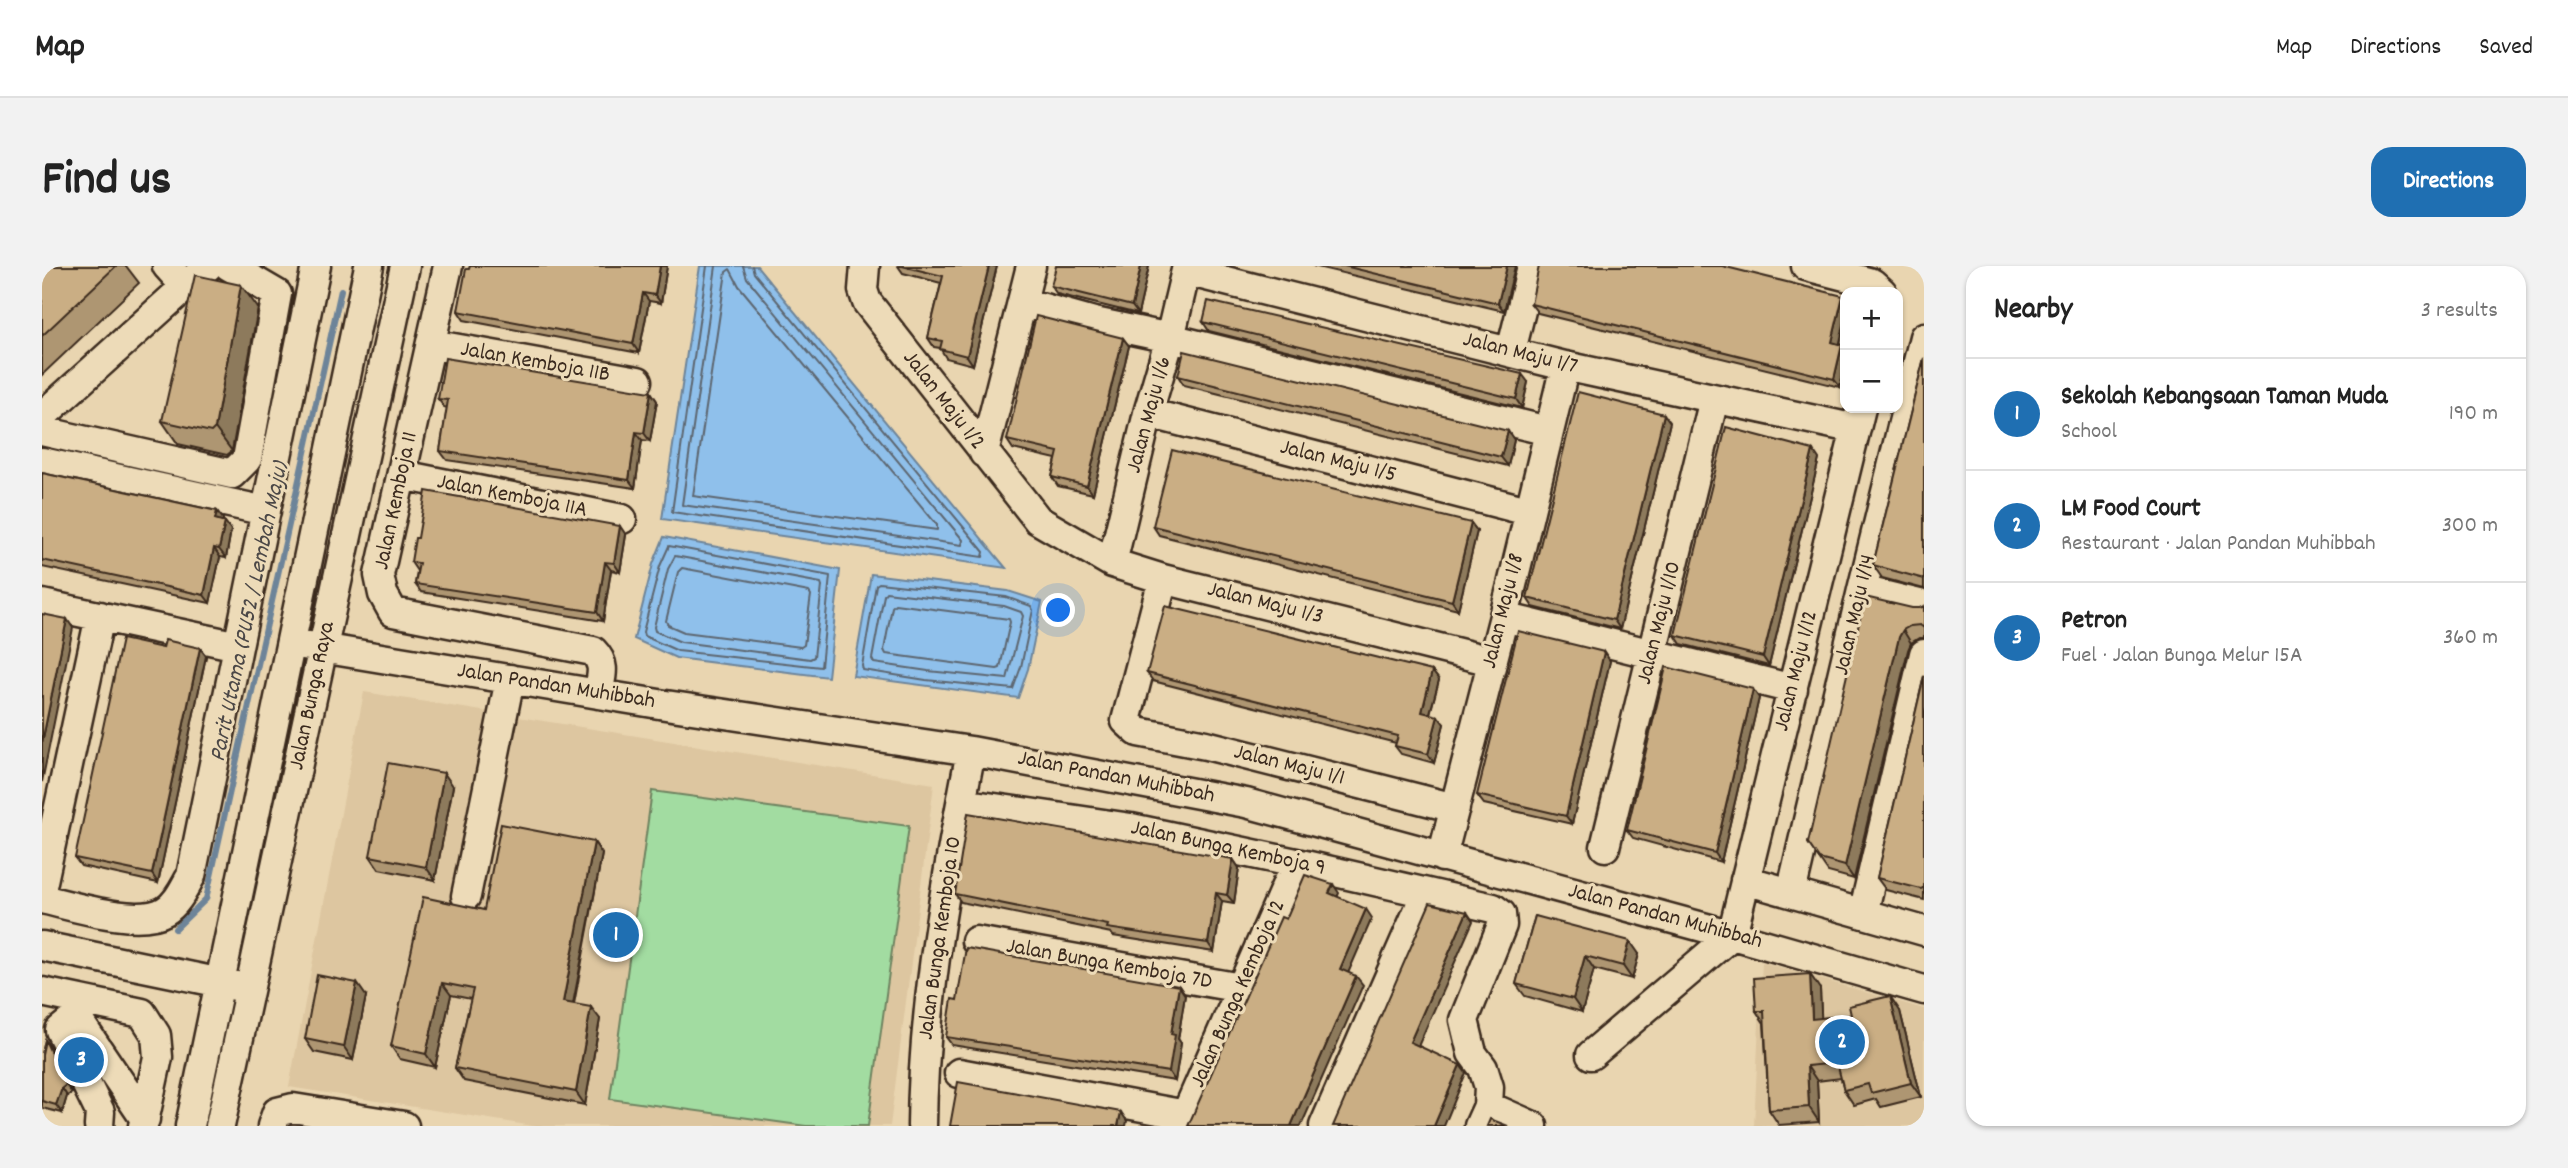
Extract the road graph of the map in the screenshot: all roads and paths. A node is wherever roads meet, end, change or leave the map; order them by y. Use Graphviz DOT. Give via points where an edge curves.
graph roads {
  1 [pos="208,266"];
  2 [pos="229,266"];
  3 [pos="316,266"];
  4 [pos="369,266"];
  5 [pos="405,266"];
  6 [pos="448,266"];
  7 [pos="865,266"];
  8 [pos="1031,266"];
  9 [pos="1532,266"];
  10 [pos="1805,266"];
  11 [pos="1186,269"];
  12 [pos="176,276"];
  13 [pos="1877,287"];
  14 [pos="1022,302"];
  15 [pos="1924,337"];
  16 [pos="1170,338"];
  17 [pos="431,344"];
  18 [pos="1511,351"];
  19 [pos="1564,366"];
  20 [pos="638,381"];
  21 [pos="1714,399"];
  22 [pos="1148,413"];
  23 [pos="42,416"];
  24 [pos="1858,419"];
  25 [pos="42,431"];
  26 [pos="1548,431"];
  27 [pos="984,453"];
  28 [pos="42,462"];
  29 [pos="402,475"];
  30 [pos="266,511"];
  31 [pos="1528,511"];
  32 [pos="622,519"];
  33 [pos="1047,524"];
  34 [pos="1112,564"];
  35 [pos="1163,579"];
  36 [pos="1861,590"];
  37 [pos="42,604"];
  38 [pos="1924,605"];
  39 [pos="100,616"];
  40 [pos="1504,617"];
  41 [pos="291,643"];
  42 [pos="238,646"];
  43 [pos="324,649"];
  44 [pos="1653,654"];
  45 [pos="1924,654"];
  46 [pos="1491,662"];
  47 [pos="510,679"];
  48 [pos="1793,689"];
  49 [pos="598,694"];
  50 [pos="971,751"];
  51 [pos="961,803"];
  52 [pos="1455,808"];
  53 [pos="1605,847"];
  54 [pos="1442,857"];
  55 [pos="1296,863"];
  56 [pos="1745,880"];
  57 [pos="42,886"];
  58 [pos="1426,893"];
  59 [pos="1791,893"];
  60 [pos="466,896"];
  61 [pos="42,899"];
  62 [pos="1863,914"];
  63 [pos="1924,931"];
  64 [pos="1732,935"];
  65 [pos="976,941"];
  66 [pos="42,946"];
  67 [pos="220,983"];
  68 [pos="249,988"];
  69 [pos="1241,989"];
  70 [pos="1924,990"];
  71 [pos="42,992"];
  72 [pos="76,1008"];
  73 [pos="1591,1055"];
  74 [pos="959,1073"];
  75 [pos="1484,1116"];
  76 [pos="274,1119"];
  77 [pos="1184,1121"];
  78 [pos="144,1122"];
  79 [pos="99,1126"];
  80 [pos="190,1126"];
  81 [pos="219,1126"];
  82 [pos="404,1126"];
  83 [pos="922,1126"];
  84 [pos="1324,1126"];
  85 [pos="1533,1126"];
  1 -- 12 [label="street"];
  2 -- 25 [label="street" via="277,294 247,459 232,474"];
  3 -- 30 [label="street"];
  4 -- 41 [label="street, Jalan Bunga Raya"];
  5 -- 43 [label="street, Jalan Bunga Raya"];
  6 -- 17 [label="street, Jalan Kemboja 11"];
  7 -- 27 [label="street, Jalan Maju 1/2" via="867,302"];
  8 -- 14 [label="street"];
  9 -- 18 [label="street"];
  10 -- 13 [label="street"];
  11 -- 16 [label="street, Jalan Maju 1/6"];
  11 -- 18 [label="street, Jalan Maju 1/7"];
  12 -- 23 [label="street"];
  14 -- 16 [label="street"];
  14 -- 27 [label="street"];
  15 -- 36 [label="street, Jalan Maju 1/14"];
  16 -- 22 [label="street, Jalan Maju 1/6"];
  16 -- 26 [label="street"];
  17 -- 20 [label="street, Jalan Kemboja 11B"];
  17 -- 29 [label="street, Jalan Kemboja 11"];
  18 -- 19 [label="street, Jalan Maju 1/7"];
  19 -- 21 [label="street, Jalan Maju 1/7"];
  19 -- 26 [label="street, Jalan Maju 1/8"];
  21 -- 24 [label="street, Jalan Maju 1/7"];
  21 -- 44 [label="street, Jalan Maju 1/10"];
  22 -- 31 [label="street, Jalan Maju 1/5"];
  22 -- 34 [label="street, Jalan Maju 1/6"];
  24 -- 48 [label="street, Jalan Maju 1/12"];
  26 -- 31 [label="street, Jalan Maju 1/8"];
  27 -- 33 [label="street, Jalan Maju 1/2" via="1038,520"];
  28 -- 30 [label="street"];
  29 -- 32 [label="street, Jalan Kemboja 11A"];
  29 -- 49 [label="street, Jalan Kemboja 11" via="379,575 393,612 593,651 603,668"];
  30 -- 42 [label="street"];
  31 -- 40 [label="street, Jalan Maju 1/8"];
  33 -- 34 [label="street, Jalan Maju 1/3"];
  34 -- 35 [label="street, Jalan Maju 1/3"];
  35 -- 46 [label="street, Jalan Maju 1/3"];
  35 -- 52 [label="street, Jalan Maju 1/1" via="1126,721 1138,732"];
  36 -- 38 [label="street"];
  36 -- 59 [label="street, Jalan Maju 1/14"];
  37 -- 39 [label="street"];
  39 -- 42 [label="street"];
  39 -- 57 [label="street"];
  40 -- 44 [label="street"];
  40 -- 46 [label="street, Jalan Maju 1/8"];
  41 -- 43 [label="street, Jalan Pandan Muhibbah"];
  41 -- 67 [label="street, Jalan Bunga Raya"];
  42 -- 61 [label="street" via="191,876 180,896 167,910 132,918"];
  43 -- 47 [label="street, Jalan Pandan Muhibbah"];
  43 -- 68 [label="street, Jalan Bunga Raya"];
  44 -- 48 [label="street"];
  44 -- 53 [label="street, Jalan Maju 1/10"];
  45 -- 62 [label="street"];
  46 -- 52 [label="street, Jalan Maju 1/8"];
  47 -- 49 [label="street, Jalan Pandan Muhibbah"];
  47 -- 60 [label="street"];
  48 -- 56 [label="street, Jalan Maju 1/12"];
  49 -- 50 [label="street, Jalan Pandan Muhibbah"];
  50 -- 51 [label="street, Jalan Bunga Kemboja 10"];
  50 -- 54 [label="street, Jalan Pandan Muhibbah" via="1247,803"];
  51 -- 55 [label="street, Jalan Bunga Kemboja 9" via="1131,828"];
  51 -- 83 [label="street, Jalan Bunga Kemboja 10" via="923,1064"];
  52 -- 54 [label="street, Jalan Maju 1/8"];
  54 -- 64 [label="street, Jalan Pandan Muhibbah"];
  55 -- 58 [label="street, Jalan Bunga Kemboja 9"];
  55 -- 69 [label="street, Jalan Bunga Kemboja 12"];
  56 -- 59 [label="street"];
  56 -- 64 [label="street, Jalan Maju 1/12"];
  58 -- 75 [label="street, Jalan Bunga Kemboja 9" via="1493,908 1501,914 1502,925 1464,1020 1472,1053 1489,1087"];
  58 -- 84 [label="street"];
  59 -- 62 [label="street"];
  62 -- 63 [label="street"];
  64 -- 70 [label="street, Jalan Pandan Muhibbah"];
  64 -- 73 [label="street"];
  65 -- 69 [label="street, Jalan Bunga Kemboja 7D"];
  66 -- 67 [label="street"];
  67 -- 68 [label="street"];
  67 -- 80 [label="street, Jalan Bunga Raya"];
  68 -- 81 [label="street, Jalan Bunga Raya"];
  69 -- 77 [label="street, Jalan Bunga Kemboja 12"];
  71 -- 72 [label="street"];
  72 -- 78 [label="street"];
  72 -- 78 [label="street" via="142,1013 156,1035 158,1057"];
  72 -- 79 [label="street" via="60,1030 100,1112"];
  74 -- 77 [label="street"];
  75 -- 85 [label="street"];
  76 -- 82 [label="street" via="293,1108"];
}
